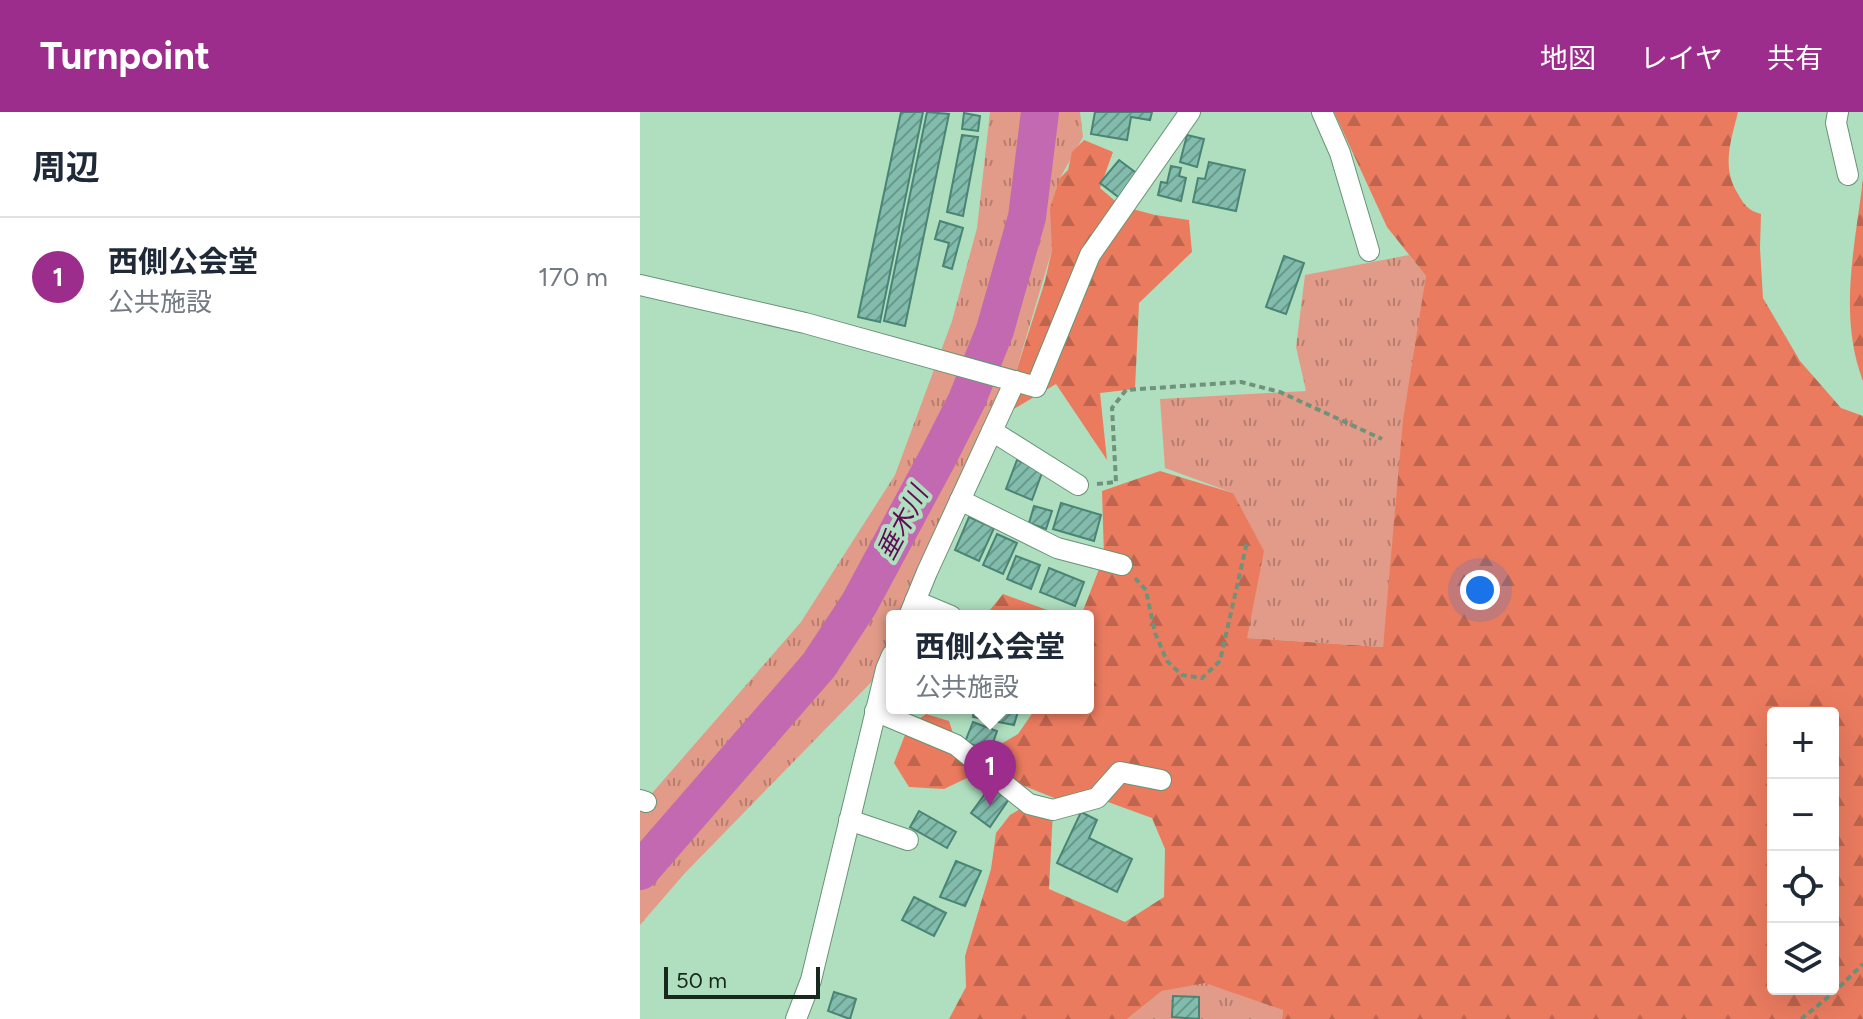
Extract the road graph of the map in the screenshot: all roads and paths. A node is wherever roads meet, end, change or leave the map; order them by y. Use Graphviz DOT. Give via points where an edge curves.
graph roads {
  1 [pos="1190,112"];
  2 [pos="1322,112"];
  3 [pos="1838,112"];
  4 [pos="1848,175"];
  5 [pos="1369,251"];
  6 [pos="640,285"];
  7 [pos="1015,381"];
  8 [pos="992,431"];
  9 [pos="1382,439"];
  10 [pos="1078,485"];
  11 [pos="960,500"];
  12 [pos="1247,542"];
  13 [pos="1122,565"];
  14 [pos="912,608"];
  15 [pos="886,669"];
  16 [pos="875,711"];
  17 [pos="1161,780"];
  18 [pos="849,820"];
  19 [pos="908,840"];
  20 [pos="1863,964"];
  21 [pos="1860,970"];
  22 [pos="801,1018"];
  23 [pos="1801,1019"];
  1 -- 7 [label="street" via="1090,255 1036,387"];
  2 -- 5 [label="street"];
  3 -- 4 [label="street"];
  6 -- 7 [label="street" via="805,323"];
  7 -- 8 [label="street"];
  8 -- 10 [label="street"];
  8 -- 11 [label="street"];
  9 -- 10 [label="path" via="1280,392 1241,382 1126,390 1112,408 1116,482"];
  11 -- 13 [label="street" via="1057,548"];
  11 -- 14 [label="street"];
  12 -- 13 [label="path" via="1220,661 1202,678 1182,675 1167,661 1146,590"];
  15 -- 16 [label="street"];
  16 -- 17 [label="street" via="956,745 1029,804 1053,810 1097,798 1120,772"];
  16 -- 18 [label="street"];
  18 -- 19 [label="street"];
  18 -- 22 [label="street"];
  20 -- 21 [label="path"];
  21 -- 23 [label="path"];
}
